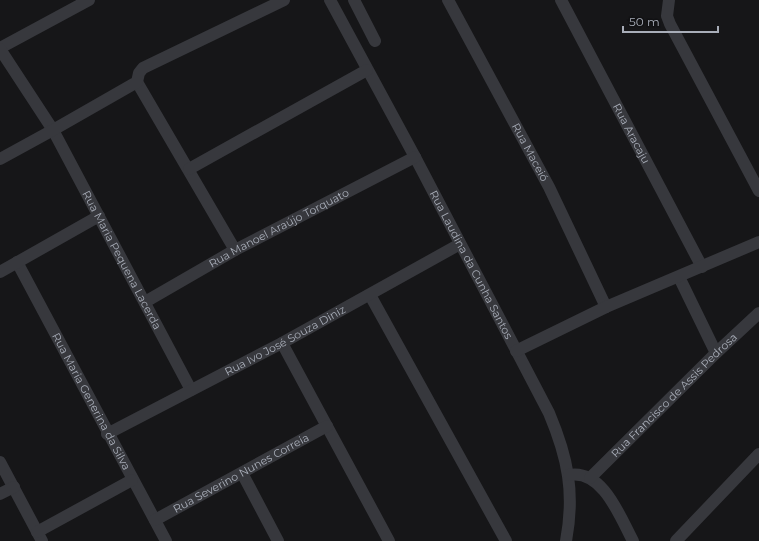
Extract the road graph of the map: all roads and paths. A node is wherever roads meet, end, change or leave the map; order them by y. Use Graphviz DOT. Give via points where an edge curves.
graph roads {
  1 [pos="89,0"];
  2 [pos="284,0"];
  3 [pos="330,0"];
  4 [pos="354,0"];
  5 [pos="448,0"];
  6 [pos="561,0"];
  7 [pos="669,0"];
  8 [pos="375,41"];
  9 [pos="0,49"];
  10 [pos="367,70"];
  11 [pos="137,82"];
  12 [pos="53,130"];
  13 [pos="415,157"];
  14 [pos="0,159"];
  15 [pos="189,169"];
  16 [pos="759,191"];
  17 [pos="99,216"];
  18 [pos="759,242"];
  19 [pos="460,244"];
  20 [pos="235,250"];
  21 [pos="17,262"];
  22 [pos="702,267"];
  23 [pos="0,272"];
  24 [pos="679,277"];
  25 [pos="370,295"];
  26 [pos="145,302"];
  27 [pos="606,307"];
  28 [pos="759,313"];
  29 [pos="282,343"];
  30 [pos="516,351"];
  31 [pos="716,353"];
  32 [pos="191,390"];
  33 [pos="327,426"];
  34 [pos="108,434"];
  35 [pos="759,454"];
  36 [pos="0,462"];
  37 [pos="242,473"];
  38 [pos="569,475"];
  39 [pos="590,478"];
  40 [pos="132,480"];
  41 [pos="14,487"];
  42 [pos="0,494"];
  43 [pos="155,520"];
  44 [pos="40,536"];
  45 [pos="166,541"];
  46 [pos="278,541"];
  47 [pos="390,541"];
  48 [pos="506,541"];
  49 [pos="566,541"];
  50 [pos="633,541"];
  51 [pos="676,541"];
  1 -- 9 [label="street"];
  2 -- 11 [label="street" via="143,68"];
  3 -- 10 [label="street, Rua Laudina da Cunha Santos"];
  4 -- 8 [label="street"];
  5 -- 27 [label="street, Rua Maceió" via="549,187"];
  6 -- 22 [label="street, Rua Aracaju"];
  7 -- 16 [label="street" via="667,16 670,24"];
  9 -- 12 [label="street, Rua Maria Pequena Lacerda"];
  10 -- 13 [label="street, Rua Laudina da Cunha Santos"];
  10 -- 15 [label="street"];
  11 -- 12 [label="street"];
  11 -- 15 [label="street"];
  12 -- 14 [label="street"];
  12 -- 17 [label="street, Rua Maria Pequena Lacerda"];
  13 -- 19 [label="street, Rua Laudina da Cunha Santos"];
  13 -- 20 [label="street, Rua Manoel Araújo Torquato"];
  15 -- 20 [label="street"];
  17 -- 21 [label="street"];
  17 -- 26 [label="street, Rua Maria Pequena Lacerda"];
  18 -- 22 [label="street"];
  19 -- 25 [label="street, Rua Ivo José Souza Diniz"];
  19 -- 30 [label="street, Rua Laudina da Cunha Santos"];
  20 -- 26 [label="street, Rua Manoel Araújo Torquato"];
  21 -- 23 [label="street"];
  21 -- 34 [label="street, Rua Maria Generina da Silva"];
  22 -- 24 [label="street"];
  24 -- 27 [label="street"];
  24 -- 31 [label="street"];
  25 -- 29 [label="street, Rua Ivo José Souza Diniz"];
  25 -- 48 [label="street"];
  26 -- 32 [label="street, Rua Maria Pequena Lacerda"];
  27 -- 30 [label="street"];
  28 -- 31 [label="street, Rua Francisco de Assis Pedrosa"];
  29 -- 32 [label="street, Rua Ivo José Souza Diniz"];
  29 -- 33 [label="street"];
  30 -- 38 [label="street, Rua Laudina da Cunha Santos" via="558,436"];
  31 -- 39 [label="street, Rua Francisco de Assis Pedrosa"];
  32 -- 34 [label="street, Rua Ivo José Souza Diniz"];
  33 -- 37 [label="street, Rua Severino Nunes Correia"];
  33 -- 47 [label="street"];
  34 -- 40 [label="street, Rua Maria Generina da Silva"];
  35 -- 51 [label="street"];
  36 -- 41 [label="street"];
  37 -- 43 [label="street, Rua Severino Nunes Correia"];
  37 -- 46 [label="street"];
  38 -- 39 [label="street" via="578,474"];
  38 -- 49 [label="street, Rua Laudina da Cunha Santos" via="570,522"];
  39 -- 50 [label="street" via="609,498"];
  40 -- 43 [label="street, Rua Maria Generina da Silva"];
  40 -- 44 [label="street"];
  41 -- 42 [label="street"];
  41 -- 44 [label="street"];
  43 -- 45 [label="street, Rua Maria Generina da Silva"];
}
